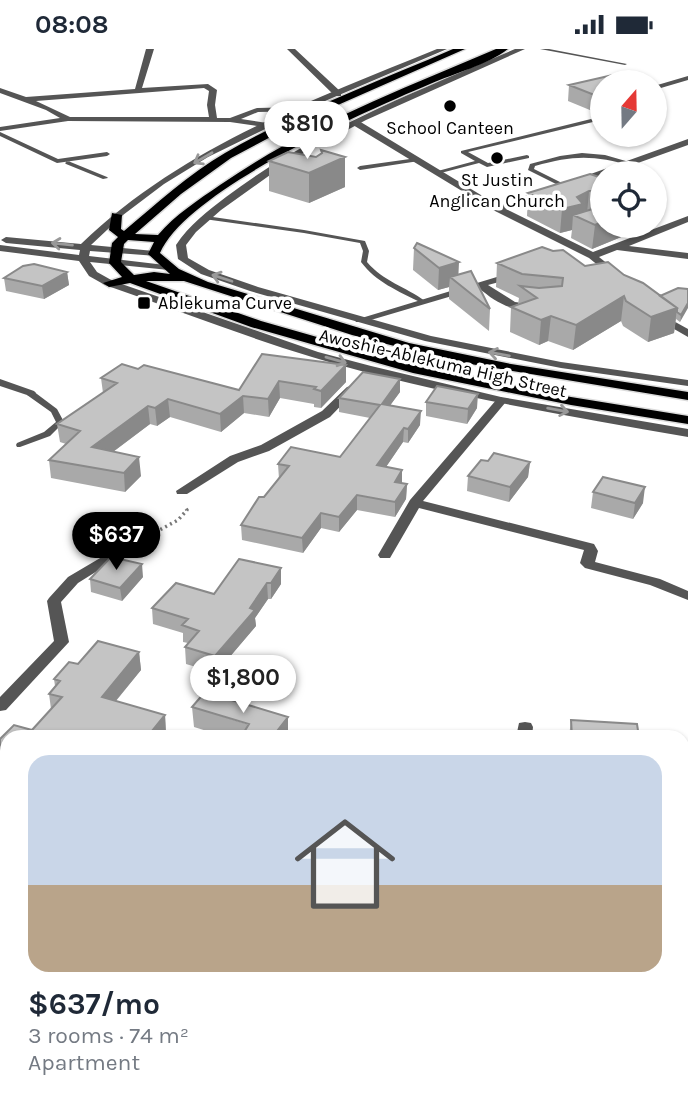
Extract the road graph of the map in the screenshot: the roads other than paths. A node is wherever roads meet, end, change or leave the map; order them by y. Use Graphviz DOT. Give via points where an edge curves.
graph roads {
  1 [pos="150,49"];
  2 [pos="291,49"];
  3 [pos="443,49"];
  4 [pos="461,49"];
  5 [pos="504,49"];
  6 [pos="521,49"];
  7 [pos="542,49"];
  8 [pos="625,64"];
  9 [pos="688,78"];
  10 [pos="667,85"];
  11 [pos="0,90"];
  12 [pos="138,90"];
  13 [pos="338,95"];
  14 [pos="28,99"];
  15 [pos="302,109"];
  16 [pos="68,119"];
  17 [pos="213,120"];
  18 [pos="230,120"];
  19 [pos="590,121"];
  20 [pos="356,123"];
  21 [pos="264,125"];
  22 [pos="0,132"];
  23 [pos="238,138"];
  24 [pos="254,141"];
  25 [pos="688,142"];
  26 [pos="674,147"];
  27 [pos="107,154"];
  28 [pos="688,154"];
  29 [pos="527,157"];
  30 [pos="417,160"];
  31 [pos="621,161"];
  32 [pos="642,161"];
  33 [pos="66,162"];
  34 [pos="477,162"];
  35 [pos="252,166"];
  36 [pos="360,168"];
  37 [pos="438,172"];
  38 [pos="268,173"];
  39 [pos="590,177"];
  40 [pos="106,178"];
  41 [pos="562,185"];
  42 [pos="498,209"];
  43 [pos="117,215"];
  44 [pos="206,218"];
  45 [pos="688,219"];
  46 [pos="571,234"];
  47 [pos="125,236"];
  48 [pos="160,239"];
  49 [pos="554,239"];
  50 [pos="0,240"];
  51 [pos="85,246"];
  52 [pos="0,248"];
  53 [pos="618,248"];
  54 [pos="154,254"];
  55 [pos="582,255"];
  56 [pos="116,256"];
  57 [pos="688,256"];
  58 [pos="84,260"];
  59 [pos="165,268"];
  60 [pos="530,270"];
  61 [pos="131,279"];
  62 [pos="109,283"];
  63 [pos="625,283"];
  64 [pos="482,285"];
  65 [pos="209,286"];
  66 [pos="422,301"];
  67 [pos="647,304"];
  68 [pos="544,307"];
  69 [pos="360,320"];
  70 [pos="688,334"];
  71 [pos="424,344"];
  72 [pos="368,369"];
  73 [pos="0,382"];
  74 [pos="688,383"];
  75 [pos="30,393"];
  76 [pos="688,396"];
  77 [pos="501,401"];
  78 [pos="655,420"];
  79 [pos="688,420"];
  80 [pos="688,433"];
  81 [pos="20,445"];
  82 [pos="182,491"];
  83 [pos="415,503"];
  84 [pos="129,545"];
  85 [pos="385,555"];
  86 [pos="688,596"];
  87 [pos="0,706"];
  1 -- 12 [label="street"];
  2 -- 13 [label="street"];
  3 -- 13 [label="street"];
  4 -- 24 [label="main road"];
  5 -- 35 [label="main road" via="321,128"];
  6 -- 20 [label="street"];
  7 -- 8 [label="lane"];
  9 -- 10 [label="street"];
  11 -- 14 [label="street"];
  12 -- 14 [label="street"];
  12 -- 17 [label="street" via="211,88"];
  13 -- 15 [label="street"];
  14 -- 16 [label="street"];
  15 -- 18 [label="street" via="257,110"];
  15 -- 21 [label="street"];
  16 -- 17 [label="street"];
  16 -- 22 [label="street"];
  17 -- 18 [label="street"];
  18 -- 21 [label="street"];
  19 -- 34 [label="lane" via="463,152"];
  20 -- 30 [label="street"];
  20 -- 38 [label="street"];
  21 -- 23 [label="street"];
  22 -- 33 [label="lane"];
  23 -- 24 [label="main road"];
  23 -- 43 [label="street, one-way"];
  24 -- 47 [label="main road" via="177,192"];
  25 -- 26 [label="street"];
  26 -- 28 [label="street"];
  26 -- 32 [label="street"];
  27 -- 33 [label="lane"];
  29 -- 34 [label="lane" via="492,165"];
  30 -- 36 [label="lane"];
  30 -- 37 [label="street"];
  31 -- 41 [label="lane" via="584,153 532,165 531,170"];
  33 -- 40 [label="lane"];
  34 -- 37 [label="lane"];
  35 -- 38 [label="main road"];
  35 -- 48 [label="main road"];
  37 -- 42 [label="street"];
  38 -- 44 [label="street"];
  39 -- 41 [label="street"];
  41 -- 42 [label="street"];
  42 -- 49 [label="street"];
  43 -- 47 [label="main road" via="115,230"];
  43 -- 51 [label="street"];
  44 -- 66 [label="lane" via="363,242 364,263 371,272"];
  69 -- 44 [label="street, Awoshie-Ablekuma High Street, one-way" via="205,272 183,259 181,245"];
  45 -- 53 [label="street"];
  46 -- 49 [label="lane"];
  47 -- 48 [label="main road"];
  47 -- 56 [label="main road"];
  48 -- 54 [label="main road"];
  49 -- 55 [label="street"];
  51 -- 50 [label="street, one-way"];
  51 -- 56 [label="street"];
  51 -- 58 [label="street"];
  52 -- 58 [label="street"];
  53 -- 55 [label="street"];
  53 -- 57 [label="street"];
  54 -- 56 [label="street"];
  54 -- 59 [label="main road, Awoshie-Ablekuma High Street"];
  55 -- 63 [label="street"];
  56 -- 58 [label="street"];
  56 -- 59 [label="street"];
  56 -- 61 [label="main road, Awoshie-Ablekuma High Street"];
  58 -- 62 [label="street, Awoshie-Ablekuma High Street" via="93,274"];
  59 -- 65 [label="main road, Awoshie-Ablekuma High Street"];
  60 -- 64 [label="street"];
  61 -- 62 [label="main road"];
  61 -- 65 [label="main road" via="166,277"];
  61 -- 78 [label="main road, Awoshie-Ablekuma High Street" via="256,324 414,369"];
  62 -- 72 [label="street, Awoshie-Ablekuma High Street, one-way"];
  64 -- 66 [label="street"];
  64 -- 68 [label="street" via="511,305"];
  65 -- 71 [label="main road, Awoshie-Ablekuma High Street" via="323,322"];
  66 -- 69 [label="street"];
  67 -- 70 [label="street" via="664,321"];
  69 -- 71 [label="street, Awoshie-Ablekuma High Street"];
  74 -- 71 [label="street, Awoshie-Ablekuma High Street, one-way"];
  71 -- 76 [label="main road, Awoshie-Ablekuma High Street" via="530,372"];
  72 -- 77 [label="street, Awoshie-Ablekuma High Street"];
  72 -- 82 [label="street" via="327,414 265,448 234,459"];
  73 -- 75 [label="street"];
  75 -- 81 [label="lane" via="54,411 60,422 47,434"];
  77 -- 78 [label="street, Awoshie-Ablekuma High Street, one-way"];
  77 -- 83 [label="street"];
  78 -- 79 [label="main road, Awoshie-Ablekuma High Street"];
  78 -- 80 [label="street, Awoshie-Ablekuma High Street"];
  83 -- 85 [label="street"];
  83 -- 86 [label="street" via="589,547 590,565 648,579"];
  84 -- 87 [label="street" via="73,580 54,601 62,642"];
}
